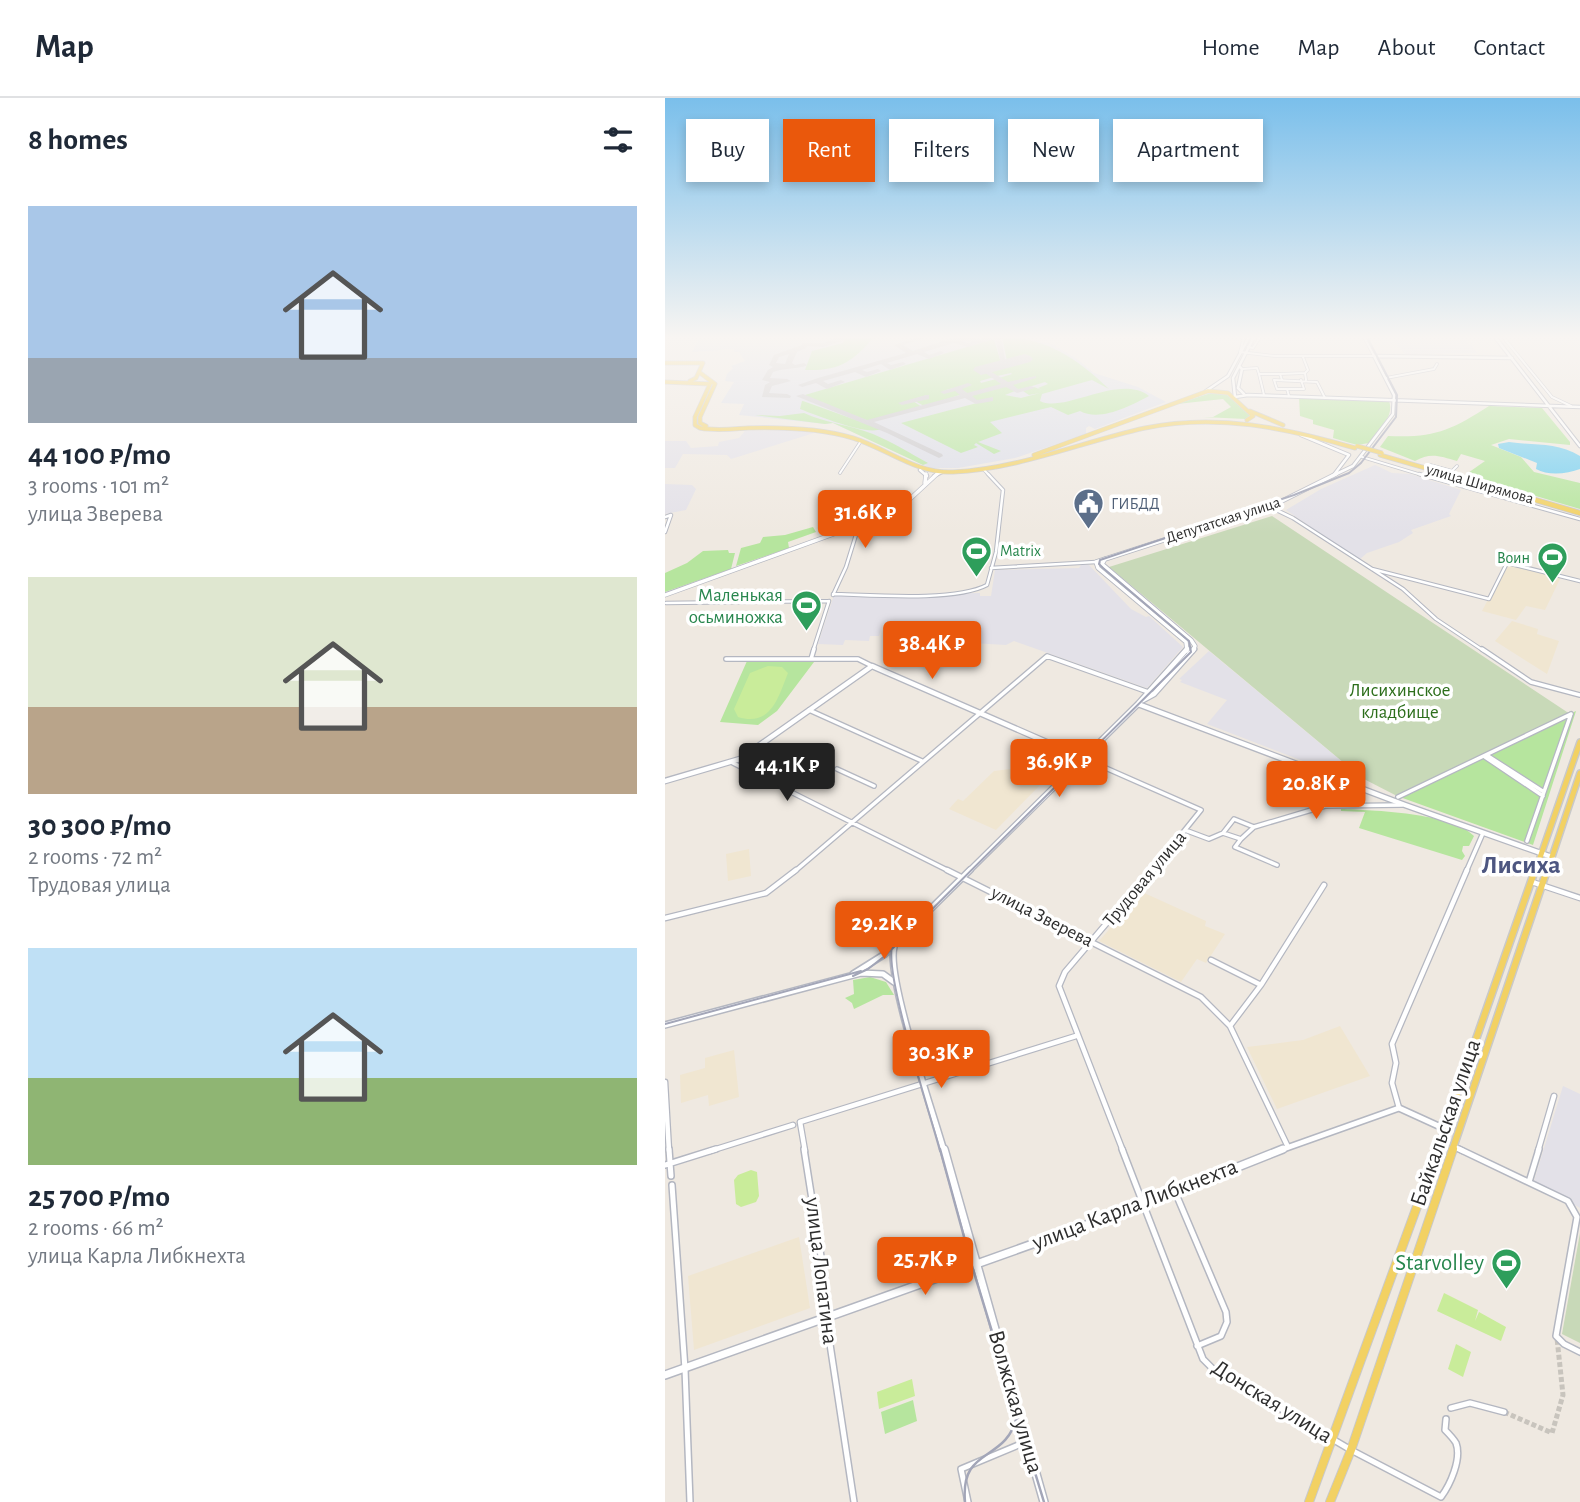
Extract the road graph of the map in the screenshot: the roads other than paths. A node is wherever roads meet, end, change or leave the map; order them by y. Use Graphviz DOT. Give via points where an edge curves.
graph roads {
  1 [pos="702,403"];
  2 [pos="706,403"];
  3 [pos="1177,403"];
  4 [pos="1394,403"];
  5 [pos="1462,403"];
  6 [pos="1536,403"];
  7 [pos="1545,403"];
  8 [pos="1239,404"];
  9 [pos="1529,405"];
  10 [pos="1548,406"];
  11 [pos="1578,407"];
  12 [pos="1246,410"];
  13 [pos="1553,412"];
  14 [pos="1185,423"];
  15 [pos="1291,425"];
  16 [pos="1278,426"];
  17 [pos="1297,429"];
  18 [pos="825,430"];
  19 [pos="1094,433"];
  20 [pos="1125,433"];
  21 [pos="845,434"];
  22 [pos="861,441"];
  23 [pos="1580,446"];
  24 [pos="1356,447"];
  25 [pos="1381,454"];
  26 [pos="1362,457"];
  27 [pos="1387,457"];
  28 [pos="1399,460"];
  29 [pos="1342,466"];
  30 [pos="1353,466"];
  31 [pos="1457,466"];
  32 [pos="1428,467"];
  33 [pos="983,468"];
  34 [pos="1396,468"];
  35 [pos="1401,469"];
  36 [pos="920,470"];
  37 [pos="942,472"];
  38 [pos="840,474"];
  39 [pos="1322,482"];
  40 [pos="921,491"];
  41 [pos="1549,504"];
  42 [pos="1268,506"];
  43 [pos="1552,511"];
  44 [pos="1580,512"];
  45 [pos="665,517"];
  46 [pos="1580,519"];
  47 [pos="859,525"];
  48 [pos="665,532"];
  49 [pos="1104,559"];
  50 [pos="1096,562"];
  51 [pos="1366,567"];
  52 [pos="991,568"];
  53 [pos="1580,581"];
  54 [pos="833,594"];
  55 [pos="665,595"];
  56 [pos="829,601"];
  57 [pos="666,603"];
  58 [pos="726,659"];
  59 [pos="811,659"];
  60 [pos="871,666"];
  61 [pos="1148,692"];
  62 [pos="1154,694"];
  63 [pos="1580,695"];
  64 [pos="1138,704"];
  65 [pos="808,710"];
  66 [pos="978,715"];
  67 [pos="1580,742"];
  68 [pos="1486,756"];
  69 [pos="1083,758"];
  70 [pos="922,761"];
  71 [pos="733,763"];
  72 [pos="838,769"];
  73 [pos="1580,773"];
  74 [pos="665,781"];
  75 [pos="874,786"];
  76 [pos="1543,794"];
  77 [pos="1398,797"];
  78 [pos="1405,806"];
  79 [pos="851,821"];
  80 [pos="1254,827"];
  81 [pos="1185,830"];
  82 [pos="1483,832"];
  83 [pos="1223,833"];
  84 [pos="1241,839"];
  85 [pos="1527,841"];
  86 [pos="1540,853"];
  87 [pos="1552,857"];
  88 [pos="1277,865"];
  89 [pos="963,877"];
  90 [pos="1531,881"];
  91 [pos="1324,886"];
  92 [pos="1543,886"];
  93 [pos="1580,898"];
  94 [pos="665,918"];
  95 [pos="900,939"];
  96 [pos="1092,942"];
  97 [pos="1211,960"];
  98 [pos="853,974"];
  99 [pos="1061,979"];
  100 [pos="1261,985"];
  101 [pos="898,989"];
  102 [pos="665,1025"];
  103 [pos="1230,1026"];
  104 [pos="1076,1036"];
  105 [pos="665,1082"];
  106 [pos="924,1082"];
  107 [pos="1553,1096"];
  108 [pos="1399,1108"];
  109 [pos="796,1123"];
  110 [pos="1445,1129"];
  111 [pos="1287,1147"];
  112 [pos="1454,1147"];
  113 [pos="668,1164"];
  114 [pos="671,1176"];
  115 [pos="1528,1182"];
  116 [pos="672,1185"];
  117 [pos="1175,1192"];
  118 [pos="1142,1205"];
  119 [pos="974,1265"];
  120 [pos="826,1318"];
  121 [pos="1196,1346"];
  122 [pos="1580,1352"];
  123 [pos="685,1368"];
  124 [pos="665,1375"];
  125 [pos="1451,1408"];
  126 [pos="1504,1412"];
  127 [pos="1446,1419"];
  128 [pos="1333,1440"];
  129 [pos="1028,1441"];
  130 [pos="1351,1450"];
  131 [pos="690,1502"];
  132 [pos="854,1502"];
  133 [pos="968,1502"];
  134 [pos="1044,1502"];
  135 [pos="1309,1502"];
  136 [pos="1330,1502"];
  1 -- 18 [label="main road" via="695,417 700,428"];
  2 -- 18 [label="main road" via="699,421 703,425"];
  3 -- 19 [label="main road"];
  4 -- 26 [label="main road, Депутатская улица" via="1392,417"];
  5 -- 9 [label="main road"];
  6 -- 9 [label="main road"];
  7 -- 10 [label="main road"];
  8 -- 12 [label="main road"];
  9 -- 10 [label="main road"];
  9 -- 13 [label="main road"];
  10 -- 11 [label="main road"];
  10 -- 13 [label="main road"];
  12 -- 14 [label="main road" via="1253,419"];
  12 -- 17 [label="main road"];
  13 -- 23 [label="main road"];
  14 -- 16 [label="main road"];
  14 -- 20 [label="main road"];
  15 -- 17 [label="main road"];
  16 -- 24 [label="main road"];
  16 -- 29 [label="main road" via="1347,453 1349,458"];
  17 -- 24 [label="main road"];
  18 -- 21 [label="main road"];
  19 -- 20 [label="main road" via="1098,437"];
  19 -- 21 [label="main road" via="1019,460 965,469 928,469"];
  20 -- 33 [label="main road"];
  21 -- 22 [label="main road"];
  22 -- 36 [label="main road"];
  22 -- 38 [label="street" via="848,468"];
  24 -- 25 [label="main road, bridge"];
  25 -- 27 [label="main road, улица Ширямова"];
  25 -- 28 [label="main road, улица Ширямова"];
  26 -- 30 [label="main road, Депутатская улица"];
  26 -- 34 [label="street"];
  27 -- 28 [label="main road, улица Ширямова"];
  27 -- 34 [label="street"];
  28 -- 32 [label="main road, улица Ширямова"];
  28 -- 35 [label="street"];
  28 -- 41 [label="main road, улица Ширямова"];
  29 -- 30 [label="main road"];
  29 -- 39 [label="main road"];
  30 -- 39 [label="main road, Депутатская улица"];
  31 -- 32 [label="street" via="1452,471"];
  32 -- 44 [label="main road, улица Ширямова"];
  33 -- 37 [label="main road"];
  33 -- 52 [label="street" via="1003,489"];
  34 -- 35 [label="street"];
  35 -- 43 [label="street"];
  36 -- 37 [label="main road"];
  36 -- 40 [label="main road" via="927,478"];
  37 -- 40 [label="main road" via="931,477"];
  39 -- 42 [label="main road, Депутатская улица"];
  40 -- 47 [label="main road" via="897,511"];
  41 -- 43 [label="street"];
  41 -- 44 [label="main road, улица Ширямова"];
  42 -- 49 [label="main road, Депутатская улица"];
  42 -- 51 [label="street"];
  43 -- 46 [label="street"];
  45 -- 48 [label="street" via="671,516"];
  47 -- 54 [label="street"];
  47 -- 55 [label="main road"];
  49 -- 50 [label="main road, Депутатская улица"];
  49 -- 62 [label="main road" via="1103,565 1193,643 1192,654"];
  50 -- 52 [label="street"];
  50 -- 61 [label="main road" via="1187,644 1185,653"];
  51 -- 53 [label="street" via="1489,599 1507,563"];
  51 -- 63 [label="street" via="1531,682"];
  52 -- 54 [label="street" via="987,586 975,591"];
  54 -- 56 [label="street"];
  56 -- 57 [label="street"];
  56 -- 59 [label="street"];
  58 -- 59 [label="street"];
  59 -- 60 [label="street" via="858,659"];
  60 -- 65 [label="main road"];
  60 -- 66 [label="main road"];
  61 -- 62 [label="street"];
  61 -- 64 [label="main road"];
  61 -- 66 [label="street" via="1047,656"];
  62 -- 64 [label="main road"];
  64 -- 69 [label="main road"];
  64 -- 78 [label="main road"];
  65 -- 70 [label="street"];
  65 -- 71 [label="main road"];
  66 -- 69 [label="main road"];
  66 -- 70 [label="street"];
  67 -- 86 [label="main road, Байкальская улица"];
  68 -- 76 [label="street"];
  68 -- 76 [label="street" via="1571,714"];
  68 -- 77 [label="street"];
  69 -- 81 [label="street, Трудовая улица" via="1201,810"];
  69 -- 89 [label="main road"];
  70 -- 79 [label="street"];
  71 -- 74 [label="main road"];
  71 -- 79 [label="street, улица Зверева"];
  72 -- 75 [label="street"];
  73 -- 87 [label="main road, Байкальская улица"];
  76 -- 85 [label="street"];
  78 -- 80 [label="street" via="1325,806"];
  78 -- 82 [label="main road"];
  79 -- 89 [label="street, улица Зверева"];
  79 -- 94 [label="street" via="766,893"];
  80 -- 83 [label="street" via="1234,819"];
  80 -- 84 [label="street"];
  81 -- 83 [label="street" via="1209,839"];
  81 -- 96 [label="street, Трудовая улица"];
  82 -- 86 [label="main road"];
  82 -- 108 [label="street" via="1392,1044 1396,1063 1392,1083"];
  83 -- 84 [label="street"];
  84 -- 88 [label="street" via="1235,847"];
  86 -- 87 [label="main road"];
  86 -- 90 [label="main road, Байкальская улица"];
  87 -- 92 [label="main road, Байкальская улица"];
  89 -- 95 [label="main road"];
  89 -- 96 [label="street, улица Зверева"];
  90 -- 92 [label="street"];
  90 -- 110 [label="main road, Байкальская улица"];
  91 -- 100 [label="street"];
  92 -- 93 [label="street"];
  92 -- 112 [label="main road, Байкальская улица"];
  95 -- 98 [label="main road" via="876,962"];
  95 -- 101 [label="main road, Волжская улица" via="891,959"];
  96 -- 99 [label="street, Трудовая улица"];
  96 -- 103 [label="street, улица Зверева" via="1201,997"];
  97 -- 100 [label="street"];
  98 -- 101 [label="main road" via="883,974"];
  98 -- 102 [label="main road"];
  99 -- 104 [label="street, Донская улица" via="1061,994"];
  100 -- 103 [label="street"];
  101 -- 106 [label="main road, Волжская улица"];
  103 -- 111 [label="street, улица Зверева"];
  104 -- 106 [label="street"];
  104 -- 118 [label="street, Донская улица"];
  105 -- 113 [label="street"];
  106 -- 109 [label="street"];
  106 -- 119 [label="main road, Волжская улица"];
  107 -- 115 [label="street"];
  108 -- 110 [label="main road"];
  108 -- 111 [label="main road, улица Карла Либкнехта"];
  109 -- 113 [label="street"];
  109 -- 120 [label="street, улица Лопатина" via="826,1288"];
  110 -- 128 [label="main road, Байкальская улица"];
  111 -- 117 [label="main road, улица Карла Либкнехта"];
  112 -- 115 [label="street"];
  112 -- 130 [label="main road, Байкальская улица"];
  113 -- 114 [label="street"];
  115 -- 122 [label="street" via="1568,1201 1576,1211 1556,1336"];
  116 -- 123 [label="street"];
  117 -- 118 [label="main road, улица Карла Либкнехта"];
  117 -- 121 [label="street" via="1226,1312 1220,1336"];
  118 -- 119 [label="main road, улица Карла Либкнехта"];
  118 -- 121 [label="street, Донская улица"];
  119 -- 120 [label="main road, улица Карла Либкнехта"];
  119 -- 129 [label="main road, Волжская улица"];
  120 -- 123 [label="main road, улица Карла Либкнехта"];
  120 -- 132 [label="street, улица Лопатина"];
  121 -- 128 [label="street, Донская улица" via="1213,1369"];
  123 -- 124 [label="main road, улица Карла Либкнехта"];
  123 -- 131 [label="street"];
  125 -- 126 [label="street" via="1463,1401"];
  127 -- 130 [label="street, Донская улица" via="1445,1430 1457,1453 1447,1492 1441,1497"];
  128 -- 130 [label="street, Донская улица"];
  128 -- 135 [label="main road, Байкальская улица"];
  129 -- 133 [label="street" via="961,1469"];
  129 -- 134 [label="main road, Волжская улица"];
  130 -- 136 [label="main road, Байкальская улица"];
}
